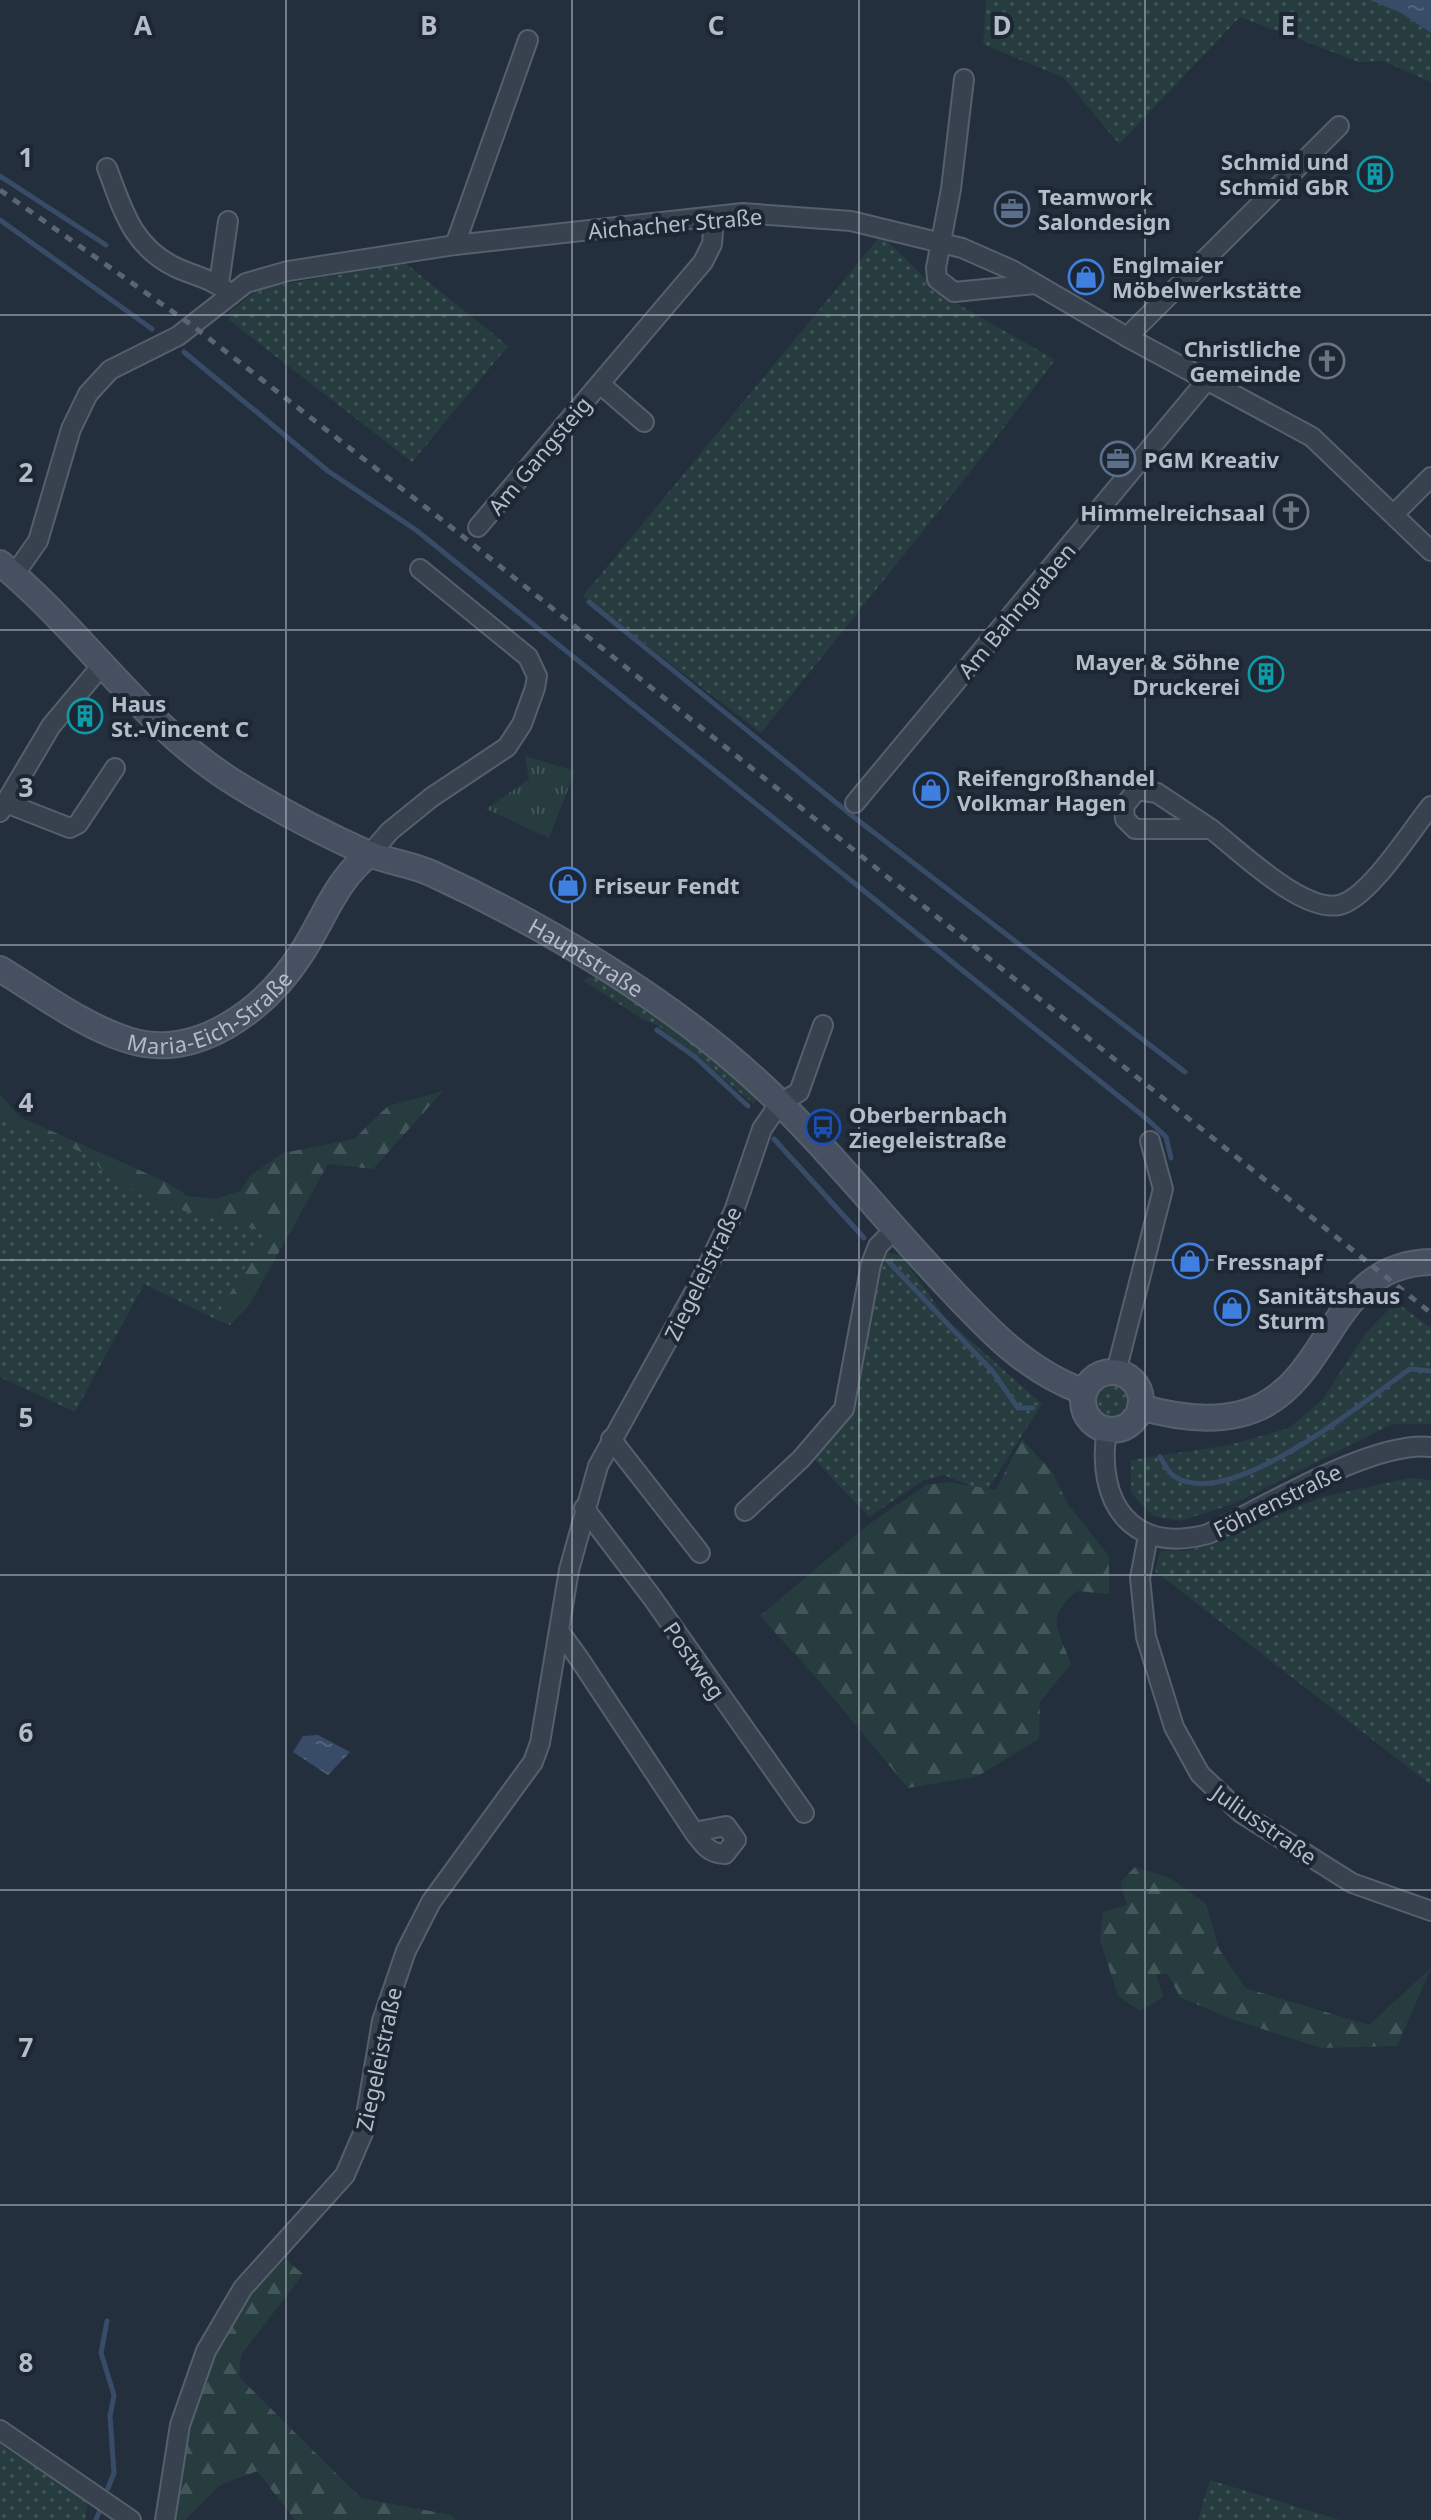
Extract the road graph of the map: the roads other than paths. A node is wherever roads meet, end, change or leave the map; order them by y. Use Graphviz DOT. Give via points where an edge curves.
graph roads {
  1 [pos="528,40"];
  2 [pos="964,79"];
  3 [pos="1339,126"];
  4 [pos="107,168"];
  5 [pos="714,217"];
  6 [pos="228,221"];
  7 [pos="941,242"];
  8 [pos="455,245"];
  9 [pos="1035,284"];
  10 [pos="225,289"];
  11 [pos="1127,337"];
  12 [pos="1207,380"];
  13 [pos="600,384"];
  14 [pos="644,422"];
  15 [pos="1431,477"];
  16 [pos="1394,514"];
  17 [pos="478,527"];
  18 [pos="1431,551"];
  19 [pos="7,569"];
  20 [pos="420,569"];
  21 [pos="103,664"];
  22 [pos="115,768"];
  23 [pos="855,803"];
  24 [pos="1431,806"];
  25 [pos="3,807"];
  26 [pos="1211,829"];
  27 [pos="370,854"];
  28 [pos="0,969"];
  29 [pos="823,1025"];
  30 [pos="780,1103"];
  31 [pos="1150,1141"];
  32 [pos="894,1230"];
  33 [pos="1431,1262"];
  34 [pos="1116,1372"];
  35 [pos="1084,1392"];
  36 [pos="1140,1407"];
  37 [pos="1107,1429"];
  38 [pos="611,1439"];
  39 [pos="1431,1447"];
  40 [pos="584,1508"];
  41 [pos="745,1511"];
  42 [pos="1148,1536"];
  43 [pos="700,1553"];
  44 [pos="559,1631"];
  45 [pos="804,1813"];
  46 [pos="694,1832"];
  47 [pos="1431,1911"];
  48 [pos="0,2430"];
  49 [pos="131,2520"];
  50 [pos="165,2520"];
  1 -- 8 [label="street"];
  2 -- 7 [label="street"];
  3 -- 11 [label="street"];
  4 -- 10 [label="street" via="131,230 148,251"];
  5 -- 7 [label="street, Aichacher Straße" via="811,216"];
  5 -- 8 [label="street, Aichacher Straße"];
  5 -- 13 [label="street, Am Gangsteig" via="712,244 703,262"];
  6 -- 10 [label="street"];
  7 -- 9 [label="street, Aichacher Straße" via="987,258"];
  7 -- 9 [label="street" via="937,279 954,292"];
  8 -- 10 [label="street, Aichacher Straße" via="272,274"];
  9 -- 11 [label="street, Aichacher Straße"];
  10 -- 19 [label="street, Aichacher Straße" via="178,336 110,370 88,394 71,429 38,541"];
  11 -- 12 [label="street, Aichacher Straße"];
  12 -- 16 [label="street, Aichacher Straße" via="1312,437"];
  12 -- 23 [label="street, Am Bahngraben"];
  13 -- 14 [label="street, Am Gangsteig"];
  13 -- 17 [label="street, Am Gangsteig"];
  15 -- 16 [label="street"];
  16 -- 18 [label="street, Aichacher Straße"];
  19 -- 21 [label="main road, Hauptstraße"];
  20 -- 27 [label="street" via="528,657 537,676 522,724 507,747 432,797"];
  21 -- 25 [label="street" via="51,726"];
  21 -- 27 [label="main road, Hauptstraße" via="191,753 240,786"];
  22 -- 25 [label="street" via="70,828"];
  24 -- 26 [label="street" via="1359,895 1334,907 1304,900"];
  27 -- 28 [label="main road, Maria-Eich-Straße" via="341,882 300,956 265,998 194,1040 166,1045 129,1040"];
  27 -- 30 [label="main road, Hauptstraße" via="440,877 583,956 692,1026"];
  29 -- 30 [label="street" via="799,1092"];
  30 -- 32 [label="main road, Hauptstraße"];
  30 -- 38 [label="street, Ziegeleistraße" via="762,1129 734,1211 693,1296"];
  31 -- 34 [label="street" via="1163,1189"];
  32 -- 35 [label="main road, Hauptstraße" via="1006,1348 1047,1377"];
  32 -- 41 [label="street" via="878,1246 871,1264 844,1409"];
  33 -- 36 [label="main road" via="1396,1269 1367,1285 1350,1301 1298,1380 1268,1404 1235,1418 1209,1420"];
  34 -- 35 [label="main road" via="1096,1376"];
  34 -- 36 [label="main road" via="1139,1389"];
  35 -- 37 [label="main road" via="1089,1419"];
  36 -- 37 [label="main road" via="1130,1424"];
  37 -- 42 [label="street" via="1102,1456 1110,1498"];
  38 -- 40 [label="street, Ziegeleistraße"];
  38 -- 43 [label="street"];
  39 -- 42 [label="street, Föhrenstraße" via="1409,1446 1363,1459 1208,1534 1185,1540"];
  40 -- 44 [label="street, Ziegeleistraße"];
  40 -- 45 [label="street, Postweg"];
  42 -- 47 [label="street, Juliusstraße" via="1140,1578 1146,1637 1174,1727 1200,1774 1241,1813 1352,1883"];
  44 -- 46 [label="street"];
  44 -- 50 [label="street, Ziegeleistraße" via="533,1762 431,1902 403,1959 382,2021 363,2133 350,2165 332,2193 243,2288 206,2351 180,2425"];
  48 -- 49 [label="street"];
}
